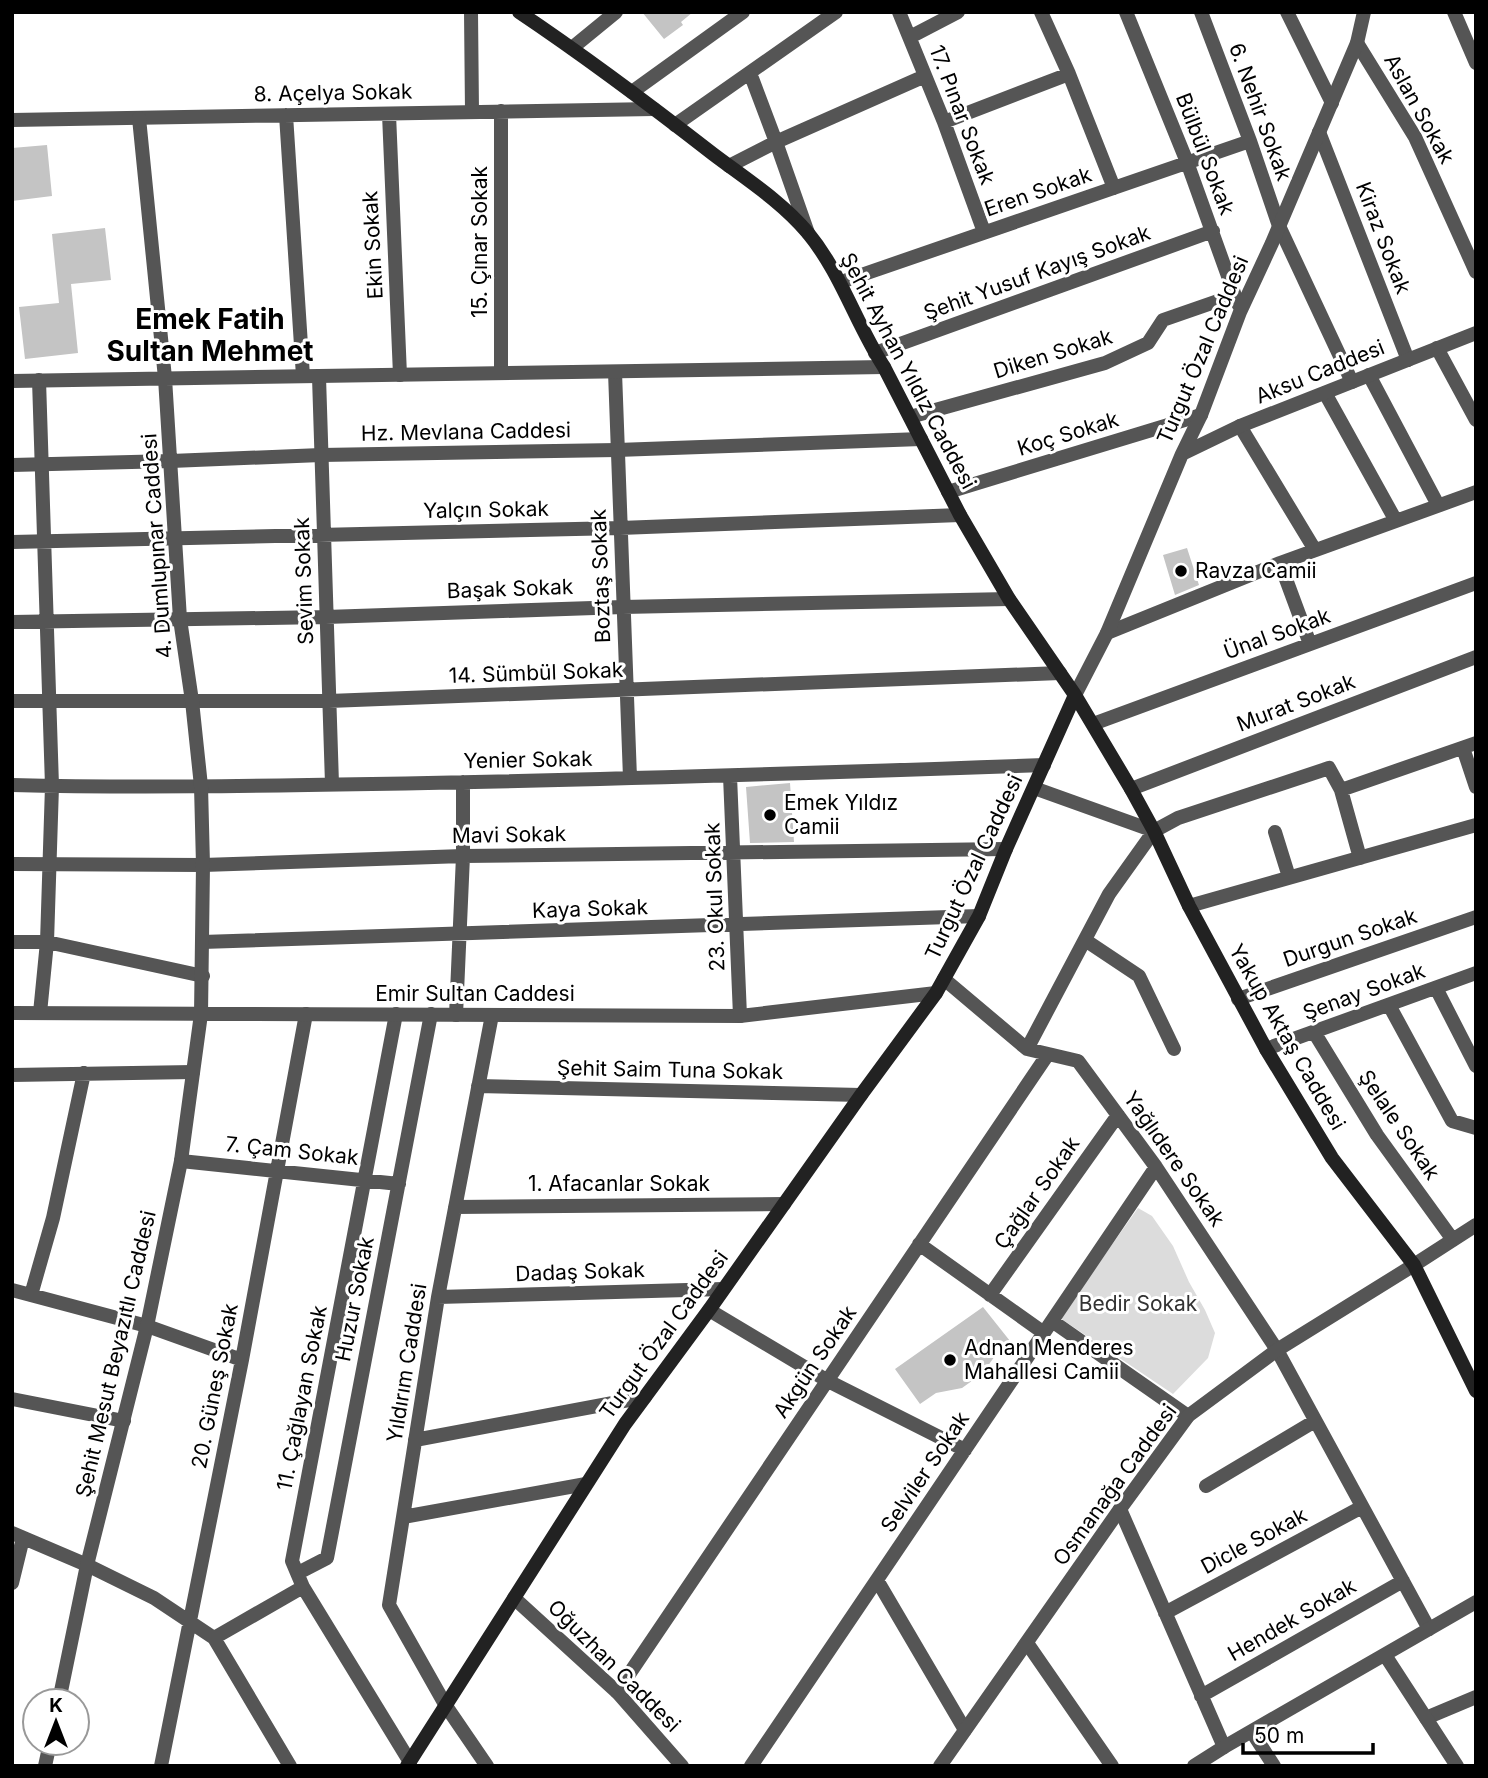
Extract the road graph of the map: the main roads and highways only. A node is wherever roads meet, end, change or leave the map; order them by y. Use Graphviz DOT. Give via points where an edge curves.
graph roads {
  1 [pos="519,12"];
  2 [pos="1075,695"];
  3 [pos="1476,1391"];
  4 [pos="409,1764"];
  1 -- 2 [label="main road, Şehit Ayhan Yıldız Caddesi" via="769,195 808,233 841,282 960,515 1009,599"];
  2 -- 3 [label="main road, Yakup Aktaş Caddesi" via="1154,831 1266,1049 1332,1158 1414,1265"];
  2 -- 4 [label="main road, Turgut Özal Caddesi" via="979,916 936,993 645,1397"];
}
